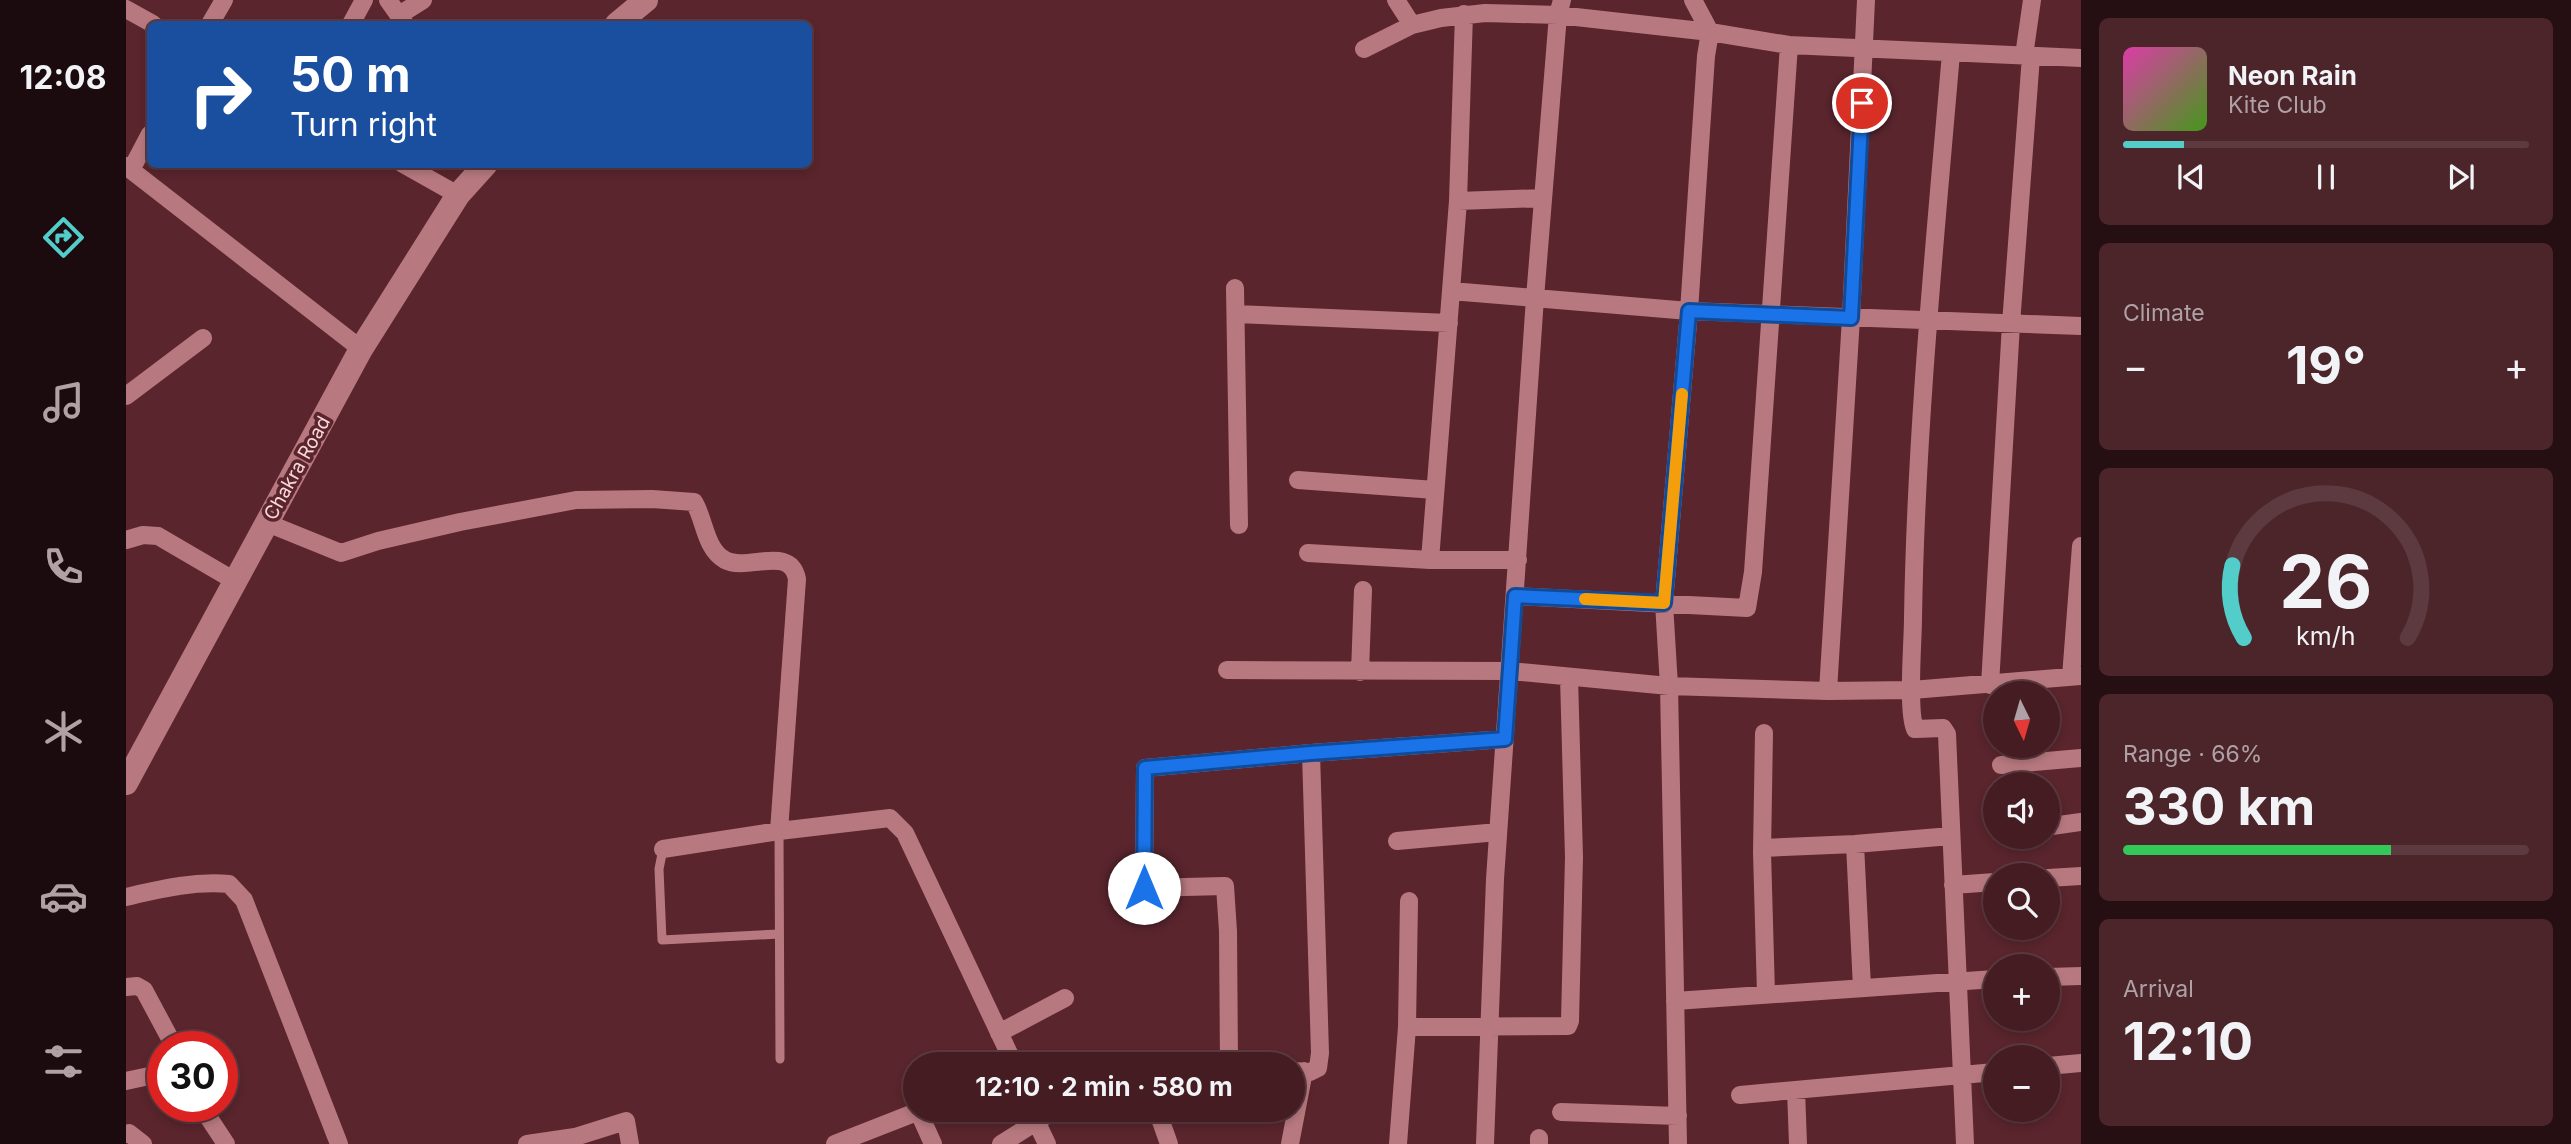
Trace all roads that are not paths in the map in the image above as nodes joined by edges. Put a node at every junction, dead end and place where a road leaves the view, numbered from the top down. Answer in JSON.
{"nodes":[{"id":1,"x":224,"y":0,"type":"edge"},
{"id":2,"x":365,"y":0,"type":"edge"},
{"id":3,"x":388,"y":0,"type":"edge"},
{"id":4,"x":423,"y":0,"type":"edge"},
{"id":5,"x":646,"y":0,"type":"edge"},
{"id":6,"x":1396,"y":0,"type":"edge"},
{"id":7,"x":1693,"y":0,"type":"edge"},
{"id":8,"x":1866,"y":0,"type":"edge"},
{"id":9,"x":2032,"y":0,"type":"edge"},
{"id":10,"x":1482,"y":6,"type":"edge"},
{"id":11,"x":1560,"y":7,"type":"edge"},
{"id":12,"x":126,"y":9,"type":"edge"},
{"id":13,"x":1464,"y":14,"type":"junction"},
{"id":14,"x":402,"y":20,"type":"edge"},
{"id":15,"x":148,"y":21,"type":"edge"},
{"id":16,"x":212,"y":21,"type":"edge"},
{"id":17,"x":353,"y":21,"type":"edge"},
{"id":18,"x":621,"y":21,"type":"edge"},
{"id":19,"x":1412,"y":25,"type":"junction"},
{"id":20,"x":1710,"y":32,"type":"junction"},
{"id":21,"x":1789,"y":45,"type":"junction"},
{"id":22,"x":1364,"y":48,"type":"dead end"},
{"id":23,"x":1865,"y":50,"type":"junction"},
{"id":24,"x":1951,"y":53,"type":"junction"},
{"id":25,"x":2028,"y":56,"type":"junction"},
{"id":26,"x":2081,"y":58,"type":"edge"},
{"id":27,"x":147,"y":139,"type":"edge"},
{"id":28,"x":129,"y":168,"type":"edge"},
{"id":29,"x":410,"y":168,"type":"edge"},
{"id":30,"x":482,"y":168,"type":"edge"},
{"id":31,"x":458,"y":195,"type":"junction"},
{"id":32,"x":1544,"y":198,"type":"junction"},
{"id":33,"x":1458,"y":201,"type":"junction"},
{"id":34,"x":1235,"y":288,"type":"dead end"},
{"id":35,"x":1451,"y":291,"type":"junction"},
{"id":36,"x":1535,"y":298,"type":"junction"},
{"id":37,"x":1689,"y":311,"type":"junction"},
{"id":38,"x":1237,"y":314,"type":"junction"},
{"id":39,"x":1772,"y":314,"type":"junction"},
{"id":40,"x":1851,"y":318,"type":"junction"},
{"id":41,"x":1928,"y":321,"type":"junction"},
{"id":42,"x":1449,"y":323,"type":"junction"},
{"id":43,"x":2011,"y":324,"type":"junction"},
{"id":44,"x":2081,"y":326,"type":"edge"},
{"id":45,"x":203,"y":338,"type":"dead end"},
{"id":46,"x":361,"y":349,"type":"junction"},
{"id":47,"x":126,"y":396,"type":"edge"},
{"id":48,"x":1298,"y":480,"type":"dead end"},
{"id":49,"x":1435,"y":490,"type":"junction"},
{"id":50,"x":267,"y":523,"type":"junction"},
{"id":51,"x":1238,"y":525,"type":"dead end"},
{"id":52,"x":126,"y":540,"type":"edge"},
{"id":53,"x":2081,"y":546,"type":"edge"},
{"id":54,"x":1308,"y":554,"type":"dead end"},
{"id":55,"x":1430,"y":560,"type":"junction"},
{"id":56,"x":1518,"y":560,"type":"junction"},
{"id":57,"x":235,"y":581,"type":"junction"},
{"id":58,"x":1363,"y":590,"type":"dead end"},
{"id":59,"x":1515,"y":596,"type":"junction"},
{"id":60,"x":1664,"y":603,"type":"junction"},
{"id":61,"x":1227,"y":670,"type":"dead end"},
{"id":62,"x":1510,"y":671,"type":"junction"},
{"id":63,"x":1360,"y":672,"type":"junction"},
{"id":64,"x":2076,"y":676,"type":"edge"},
{"id":65,"x":1569,"y":677,"type":"junction"},
{"id":66,"x":1990,"y":681,"type":"edge"},
{"id":67,"x":2028,"y":681,"type":"edge"},
{"id":68,"x":1983,"y":685,"type":"edge"},
{"id":69,"x":1670,"y":686,"type":"junction"},
{"id":70,"x":1912,"y":690,"type":"junction"},
{"id":71,"x":1828,"y":691,"type":"junction"},
{"id":72,"x":1764,"y":733,"type":"dead end"},
{"id":73,"x":1505,"y":739,"type":"junction"},
{"id":74,"x":1311,"y":753,"type":"junction"},
{"id":75,"x":2081,"y":758,"type":"edge"},
{"id":76,"x":2001,"y":765,"type":"dead end"},
{"id":77,"x":130,"y":768,"type":"edge"},
{"id":78,"x":2081,"y":822,"type":"edge"},
{"id":79,"x":2060,"y":825,"type":"edge"},
{"id":80,"x":779,"y":831,"type":"junction"},
{"id":81,"x":1498,"y":832,"type":"junction"},
{"id":82,"x":1951,"y":836,"type":"junction"},
{"id":83,"x":1397,"y":841,"type":"dead end"},
{"id":84,"x":1855,"y":844,"type":"junction"},
{"id":85,"x":1763,"y":848,"type":"junction"},
{"id":86,"x":663,"y":849,"type":"joint"},
{"id":87,"x":2081,"y":876,"type":"edge"},
{"id":88,"x":2060,"y":877,"type":"edge"},
{"id":89,"x":1983,"y":883,"type":"edge"},
{"id":90,"x":1953,"y":885,"type":"junction"},
{"id":91,"x":126,"y":897,"type":"edge"},
{"id":92,"x":1409,"y":901,"type":"dead end"},
{"id":93,"x":779,"y":934,"type":"junction"},
{"id":94,"x":2081,"y":976,"type":"edge"},
{"id":95,"x":2060,"y":977,"type":"edge"},
{"id":96,"x":1983,"y":979,"type":"edge"},
{"id":97,"x":1957,"y":980,"type":"junction"},
{"id":98,"x":126,"y":987,"type":"edge"},
{"id":99,"x":1862,"y":988,"type":"junction"},
{"id":100,"x":1766,"y":994,"type":"junction"},
{"id":101,"x":1065,"y":998,"type":"dead end"},
{"id":102,"x":1675,"y":1001,"type":"junction"},
{"id":103,"x":1407,"y":1027,"type":"junction"},
{"id":104,"x":1490,"y":1028,"type":"junction"},
{"id":105,"x":166,"y":1031,"type":"edge"},
{"id":106,"x":999,"y":1033,"type":"junction"},
{"id":107,"x":1008,"y":1052,"type":"edge"},
{"id":108,"x":1228,"y":1052,"type":"edge"},
{"id":109,"x":780,"y":1059,"type":"dead end"},
{"id":110,"x":2081,"y":1063,"type":"edge"},
{"id":111,"x":2060,"y":1065,"type":"edge"},
{"id":112,"x":1305,"y":1072,"type":"edge"},
{"id":113,"x":1983,"y":1073,"type":"edge"},
{"id":114,"x":147,"y":1076,"type":"edge"},
{"id":115,"x":1962,"y":1076,"type":"junction"},
{"id":116,"x":126,"y":1081,"type":"edge"},
{"id":117,"x":1796,"y":1090,"type":"junction"},
{"id":118,"x":1740,"y":1095,"type":"dead end"},
{"id":119,"x":1561,"y":1112,"type":"dead end"},
{"id":120,"x":1678,"y":1116,"type":"junction"},
{"id":121,"x":212,"y":1122,"type":"edge"},
{"id":122,"x":1034,"y":1122,"type":"edge"},
{"id":123,"x":1037,"y":1122,"type":"edge"},
{"id":124,"x":1161,"y":1122,"type":"edge"},
{"id":125,"x":1293,"y":1122,"type":"edge"},
{"id":126,"x":126,"y":1134,"type":"edge"},
{"id":127,"x":143,"y":1144,"type":"edge"},
{"id":128,"x":226,"y":1144,"type":"edge"},
{"id":129,"x":338,"y":1144,"type":"edge"},
{"id":130,"x":529,"y":1144,"type":"edge"},
{"id":131,"x":630,"y":1144,"type":"edge"},
{"id":132,"x":835,"y":1144,"type":"edge"},
{"id":133,"x":933,"y":1144,"type":"edge"},
{"id":134,"x":1001,"y":1144,"type":"edge"},
{"id":135,"x":1048,"y":1144,"type":"edge"},
{"id":136,"x":1169,"y":1144,"type":"edge"},
{"id":137,"x":1290,"y":1144,"type":"edge"},
{"id":138,"x":1398,"y":1144,"type":"edge"},
{"id":139,"x":1485,"y":1144,"type":"edge"},
{"id":140,"x":1678,"y":1144,"type":"edge"},
{"id":141,"x":1798,"y":1144,"type":"edge"},
{"id":142,"x":1965,"y":1144,"type":"edge"}],
"edges":[{"from":1,"to":16,"type":"street"},
{"from":2,"to":17,"type":"street"},
{"from":3,"to":14,"type":"street"},
{"from":4,"to":14,"type":"street"},
{"from":5,"to":18,"type":"main road"},
{"from":6,"to":19,"type":"street"},
{"from":7,"to":20,"type":"street"},
{"from":8,"to":23,"type":"street"},
{"from":9,"to":25,"type":"street"},
{"from":10,"to":11,"type":"street"},
{"from":10,"to":13,"type":"street"},
{"from":11,"to":20,"type":"street"},
{"from":11,"to":32,"type":"street"},
{"from":12,"to":15,"type":"street"},
{"from":13,"to":19,"type":"street"},
{"from":13,"to":33,"type":"street"},
{"from":19,"to":22,"type":"street"},
{"from":20,"to":21,"type":"street"},
{"from":20,"to":37,"type":"street"},
{"from":21,"to":23,"type":"street"},
{"from":21,"to":39,"type":"street"},
{"from":23,"to":24,"type":"street"},
{"from":23,"to":40,"type":"street"},
{"from":24,"to":25,"type":"street"},
{"from":24,"to":41,"type":"street"},
{"from":25,"to":26,"type":"street"},
{"from":25,"to":43,"type":"street"},
{"from":27,"to":28,"type":"street"},
{"from":28,"to":46,"type":"street"},
{"from":29,"to":31,"type":"street"},
{"from":30,"to":31,"type":"main road","name":"Chakra Road"},
{"from":31,"to":46,"type":"main road","name":"Chakra Road"},
{"from":32,"to":33,"type":"street"},
{"from":32,"to":36,"type":"street"},
{"from":33,"to":35,"type":"street"},
{"from":34,"to":38,"type":"street"},
{"from":35,"to":36,"type":"street"},
{"from":35,"to":42,"type":"street"},
{"from":36,"to":37,"type":"street"},
{"from":36,"to":56,"type":"street"},
{"from":37,"to":39,"type":"street"},
{"from":37,"to":60,"type":"street"},
{"from":38,"to":42,"type":"street"},
{"from":38,"to":51,"type":"street"},
{"from":39,"to":40,"type":"street"},
{"from":39,"to":60,"type":"street"},
{"from":40,"to":41,"type":"street"},
{"from":40,"to":71,"type":"street"},
{"from":41,"to":43,"type":"street"},
{"from":41,"to":70,"type":"street"},
{"from":42,"to":49,"type":"street"},
{"from":43,"to":44,"type":"street"},
{"from":43,"to":66,"type":"street"},
{"from":45,"to":47,"type":"street"},
{"from":46,"to":50,"type":"main road","name":"Chakra Road"},
{"from":48,"to":49,"type":"street"},
{"from":49,"to":55,"type":"street"},
{"from":50,"to":57,"type":"main road","name":"Chakra Road"},
{"from":50,"to":80,"type":"street"},
{"from":52,"to":57,"type":"street"},
{"from":53,"to":64,"type":"street"},
{"from":54,"to":55,"type":"street"},
{"from":55,"to":56,"type":"street"},
{"from":56,"to":59,"type":"street"},
{"from":57,"to":77,"type":"main road","name":"Chakra Road"},
{"from":58,"to":63,"type":"street"},
{"from":59,"to":60,"type":"street"},
{"from":59,"to":62,"type":"street"},
{"from":60,"to":69,"type":"street"},
{"from":61,"to":63,"type":"street"},
{"from":62,"to":63,"type":"street"},
{"from":62,"to":65,"type":"street"},
{"from":62,"to":73,"type":"street"},
{"from":64,"to":67,"type":"street"},
{"from":65,"to":69,"type":"street"},
{"from":65,"to":104,"type":"street"},
{"from":68,"to":70,"type":"street"},
{"from":69,"to":71,"type":"street"},
{"from":69,"to":102,"type":"street"},
{"from":70,"to":71,"type":"street"},
{"from":70,"to":82,"type":"street"},
{"from":72,"to":85,"type":"street"},
{"from":73,"to":74,"type":"street"},
{"from":73,"to":81,"type":"street"},
{"from":74,"to":108,"type":"street"},
{"from":74,"to":112,"type":"street"},
{"from":75,"to":76,"type":"street"},
{"from":78,"to":79,"type":"street"},
{"from":80,"to":86,"type":"street"},
{"from":80,"to":93,"type":"lane"},
{"from":80,"to":106,"type":"street"},
{"from":81,"to":83,"type":"street"},
{"from":81,"to":104,"type":"street"},
{"from":82,"to":84,"type":"street"},
{"from":82,"to":90,"type":"street"},
{"from":84,"to":85,"type":"street"},
{"from":84,"to":99,"type":"street"},
{"from":85,"to":100,"type":"street"},
{"from":86,"to":93,"type":"lane"},
{"from":87,"to":88,"type":"street"},
{"from":89,"to":90,"type":"street"},
{"from":90,"to":97,"type":"street"},
{"from":91,"to":129,"type":"street"},
{"from":92,"to":103,"type":"street"},
{"from":93,"to":109,"type":"lane"},
{"from":94,"to":95,"type":"street"},
{"from":96,"to":97,"type":"street"},
{"from":97,"to":99,"type":"street"},
{"from":97,"to":115,"type":"street"},
{"from":98,"to":105,"type":"street"},
{"from":99,"to":100,"type":"street"},
{"from":100,"to":102,"type":"street"},
{"from":101,"to":106,"type":"street"},
{"from":102,"to":120,"type":"street"},
{"from":103,"to":104,"type":"street"},
{"from":103,"to":138,"type":"street"},
{"from":104,"to":139,"type":"street"},
{"from":106,"to":107,"type":"street"},
{"from":110,"to":111,"type":"street"},
{"from":113,"to":115,"type":"street"},
{"from":114,"to":116,"type":"street"},
{"from":115,"to":117,"type":"street"},
{"from":115,"to":142,"type":"street"},
{"from":117,"to":118,"type":"street"},
{"from":117,"to":141,"type":"street"},
{"from":119,"to":120,"type":"street"},
{"from":120,"to":140,"type":"street"},
{"from":121,"to":128,"type":"street"},
{"from":122,"to":134,"type":"street"},
{"from":123,"to":135,"type":"street"},
{"from":124,"to":136,"type":"street"},
{"from":125,"to":137,"type":"street"},
{"from":126,"to":127,"type":"street"},
{"from":130,"to":131,"type":"street"},
{"from":132,"to":133,"type":"street"}]}
